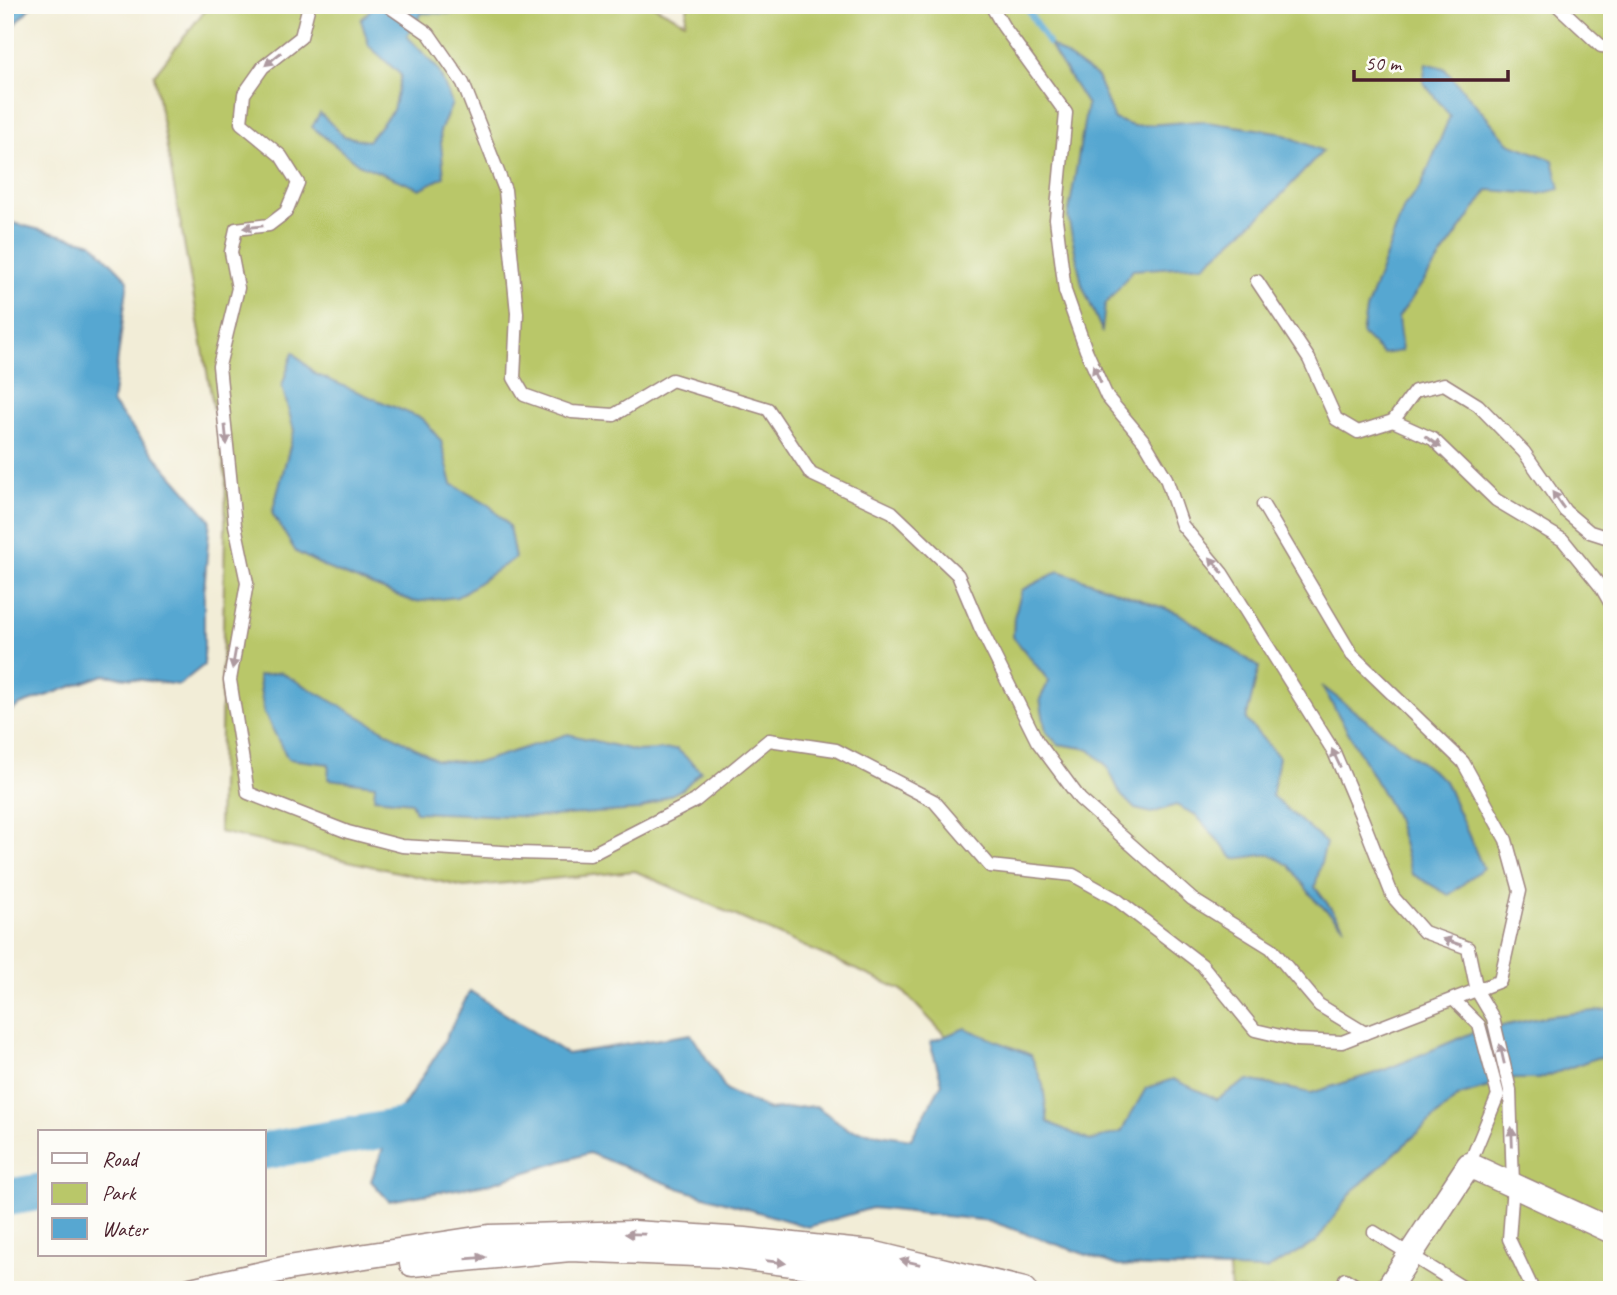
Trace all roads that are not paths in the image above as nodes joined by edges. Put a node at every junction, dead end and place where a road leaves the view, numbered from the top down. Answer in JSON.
{"nodes":[{"id":1,"x":309,"y":5,"type":"edge"},
{"id":2,"x":387,"y":5,"type":"edge"},
{"id":3,"x":991,"y":5,"type":"edge"},
{"id":4,"x":1557,"y":5,"type":"edge"},
{"id":5,"x":1612,"y":47,"type":"edge"},
{"id":6,"x":1257,"y":281,"type":"dead end"},
{"id":7,"x":1393,"y":421,"type":"junction"},
{"id":8,"x":1263,"y":505,"type":"dead end"},
{"id":9,"x":1612,"y":539,"type":"edge"},
{"id":10,"x":1612,"y":606,"type":"edge"},
{"id":11,"x":1477,"y":991,"type":"junction"},
{"id":12,"x":1454,"y":1000,"type":"junction"},
{"id":13,"x":1365,"y":1033,"type":"junction"},
{"id":14,"x":1469,"y":1165,"type":"junction"},
{"id":15,"x":1513,"y":1185,"type":"junction"},
{"id":16,"x":1612,"y":1231,"type":"edge"},
{"id":17,"x":1374,"y":1232,"type":"dead end"},
{"id":18,"x":1410,"y":1254,"type":"junction"},
{"id":19,"x":1345,"y":1279,"type":"dead end"},
{"id":20,"x":988,"y":1285,"type":"edge"},
{"id":21,"x":191,"y":1290,"type":"edge"},
{"id":22,"x":263,"y":1290,"type":"edge"},
{"id":23,"x":937,"y":1290,"type":"edge"},
{"id":24,"x":1024,"y":1290,"type":"edge"},
{"id":25,"x":1363,"y":1290,"type":"edge"},
{"id":26,"x":1387,"y":1290,"type":"edge"},
{"id":27,"x":1466,"y":1290,"type":"edge"},
{"id":28,"x":1533,"y":1290,"type":"edge"}],
"edges":[{"from":1,"to":13,"type":"lane","one_way":true},
{"from":2,"to":13,"type":"lane"},
{"from":11,"to":3,"type":"lane","one_way":true},
{"from":4,"to":5,"type":"lane"},
{"from":6,"to":7,"type":"lane"},
{"from":9,"to":7,"type":"lane","one_way":true},
{"from":7,"to":10,"type":"lane","one_way":true},
{"from":8,"to":11,"type":"lane"},
{"from":11,"to":12,"type":"lane"},
{"from":15,"to":11,"type":"lane","one_way":true},
{"from":12,"to":13,"type":"lane"},
{"from":12,"to":14,"type":"lane"},
{"from":14,"to":15,"type":"street"},
{"from":14,"to":18,"type":"street"},
{"from":15,"to":16,"type":"street"},
{"from":15,"to":28,"type":"lane"},
{"from":17,"to":18,"type":"lane"},
{"from":18,"to":26,"type":"street"},
{"from":18,"to":27,"type":"lane"},
{"from":19,"to":25,"type":"lane"},
{"from":20,"to":21,"type":"street","one_way":true},
{"from":20,"to":24,"type":"street"},
{"from":22,"to":23,"type":"street","one_way":true}]}
